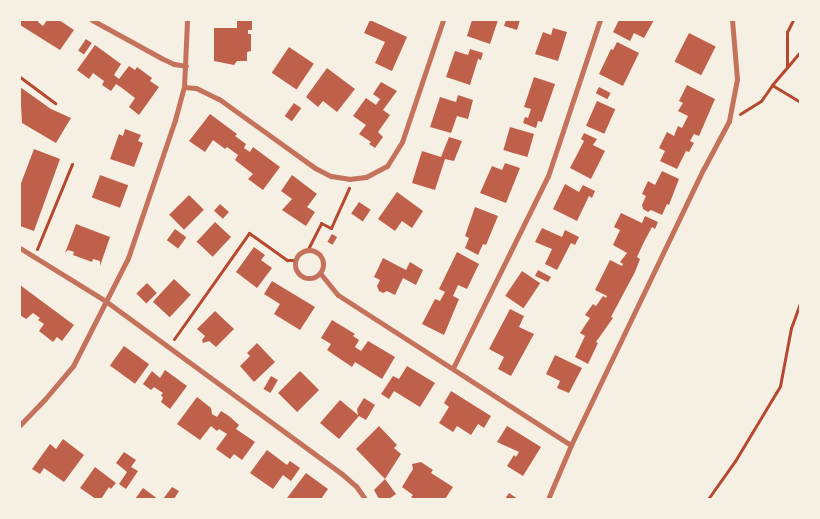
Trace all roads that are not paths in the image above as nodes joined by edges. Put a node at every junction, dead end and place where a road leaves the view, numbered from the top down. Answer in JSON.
{"nodes":[{"id":1,"x":92,"y":20,"type":"edge"},
{"id":2,"x":187,"y":20,"type":"edge"},
{"id":3,"x":443,"y":20,"type":"edge"},
{"id":4,"x":600,"y":20,"type":"edge"},
{"id":5,"x":732,"y":20,"type":"edge"},
{"id":6,"x":186,"y":66,"type":"junction"},
{"id":7,"x":184,"y":87,"type":"junction"},
{"id":8,"x":20,"y":248,"type":"edge"},
{"id":9,"x":320,"y":273,"type":"junction"},
{"id":10,"x":107,"y":302,"type":"junction"},
{"id":11,"x":453,"y":368,"type":"junction"},
{"id":12,"x":20,"y":425,"type":"edge"},
{"id":13,"x":571,"y":445,"type":"junction"},
{"id":14,"x":365,"y":499,"type":"edge"},
{"id":15,"x":548,"y":499,"type":"edge"}],
"edges":[{"from":1,"to":6,"type":"street"},
{"from":2,"to":6,"type":"street"},
{"from":3,"to":7,"type":"street"},
{"from":4,"to":11,"type":"street"},
{"from":5,"to":13,"type":"street"},
{"from":6,"to":7,"type":"street"},
{"from":7,"to":10,"type":"street"},
{"from":8,"to":10,"type":"street"},
{"from":9,"to":9,"type":"street"},
{"from":9,"to":11,"type":"street"},
{"from":10,"to":12,"type":"street"},
{"from":10,"to":14,"type":"street"},
{"from":11,"to":13,"type":"street"},
{"from":13,"to":15,"type":"street"}]}
